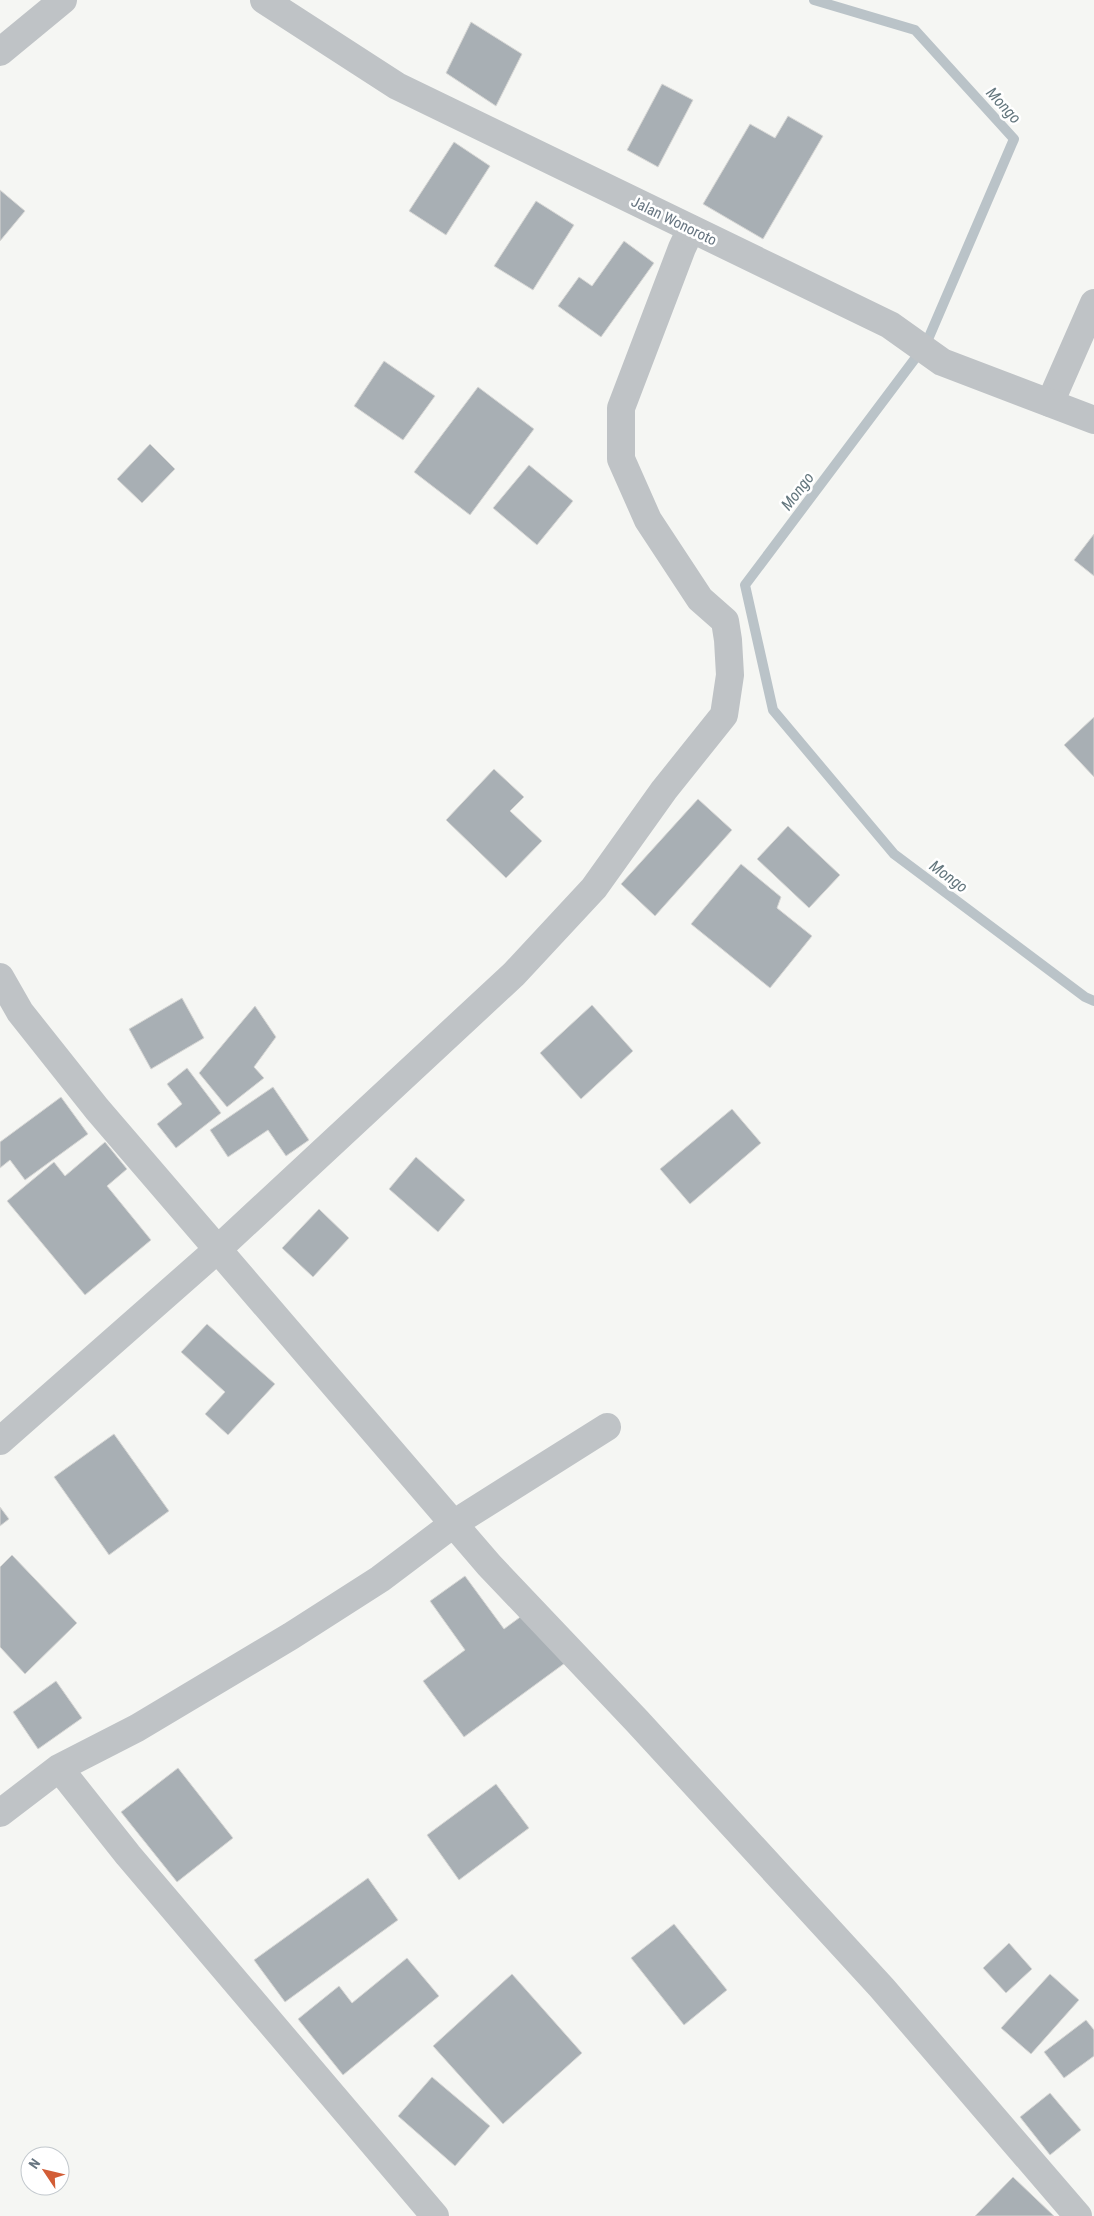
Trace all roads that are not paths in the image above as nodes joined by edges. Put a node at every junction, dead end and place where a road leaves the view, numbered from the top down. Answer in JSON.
{"nodes":[{"id":1,"x":63,"y":0,"type":"edge"},
{"id":2,"x":264,"y":0,"type":"edge"},
{"id":3,"x":0,"y":52,"type":"edge"},
{"id":4,"x":692,"y":229,"type":"junction"},
{"id":5,"x":1094,"y":302,"type":"edge"},
{"id":6,"x":1050,"y":403,"type":"junction"},
{"id":7,"x":1094,"y":420,"type":"edge"},
{"id":8,"x":0,"y":977,"type":"edge"},
{"id":9,"x":218,"y":1249,"type":"junction"},
{"id":10,"x":607,"y":1427,"type":"dead end"},
{"id":11,"x":0,"y":1441,"type":"edge"},
{"id":12,"x":454,"y":1524,"type":"junction"},
{"id":13,"x":60,"y":1768,"type":"junction"},
{"id":14,"x":0,"y":1813,"type":"edge"},
{"id":15,"x":434,"y":2216,"type":"edge"},
{"id":16,"x":1078,"y":2216,"type":"edge"}],
"edges":[{"from":1,"to":3,"type":"street"},
{"from":2,"to":4,"type":"street","name":"Jalan Wonoroto"},
{"from":4,"to":6,"type":"street","name":"Jalan Wonoroto"},
{"from":4,"to":9,"type":"street"},
{"from":5,"to":6,"type":"street"},
{"from":6,"to":7,"type":"street","name":"Jalan Wonoroto"},
{"from":8,"to":9,"type":"street"},
{"from":9,"to":11,"type":"street"},
{"from":9,"to":12,"type":"street"},
{"from":10,"to":12,"type":"street"},
{"from":12,"to":13,"type":"street"},
{"from":12,"to":16,"type":"street"},
{"from":13,"to":14,"type":"street"},
{"from":13,"to":15,"type":"street"}]}
